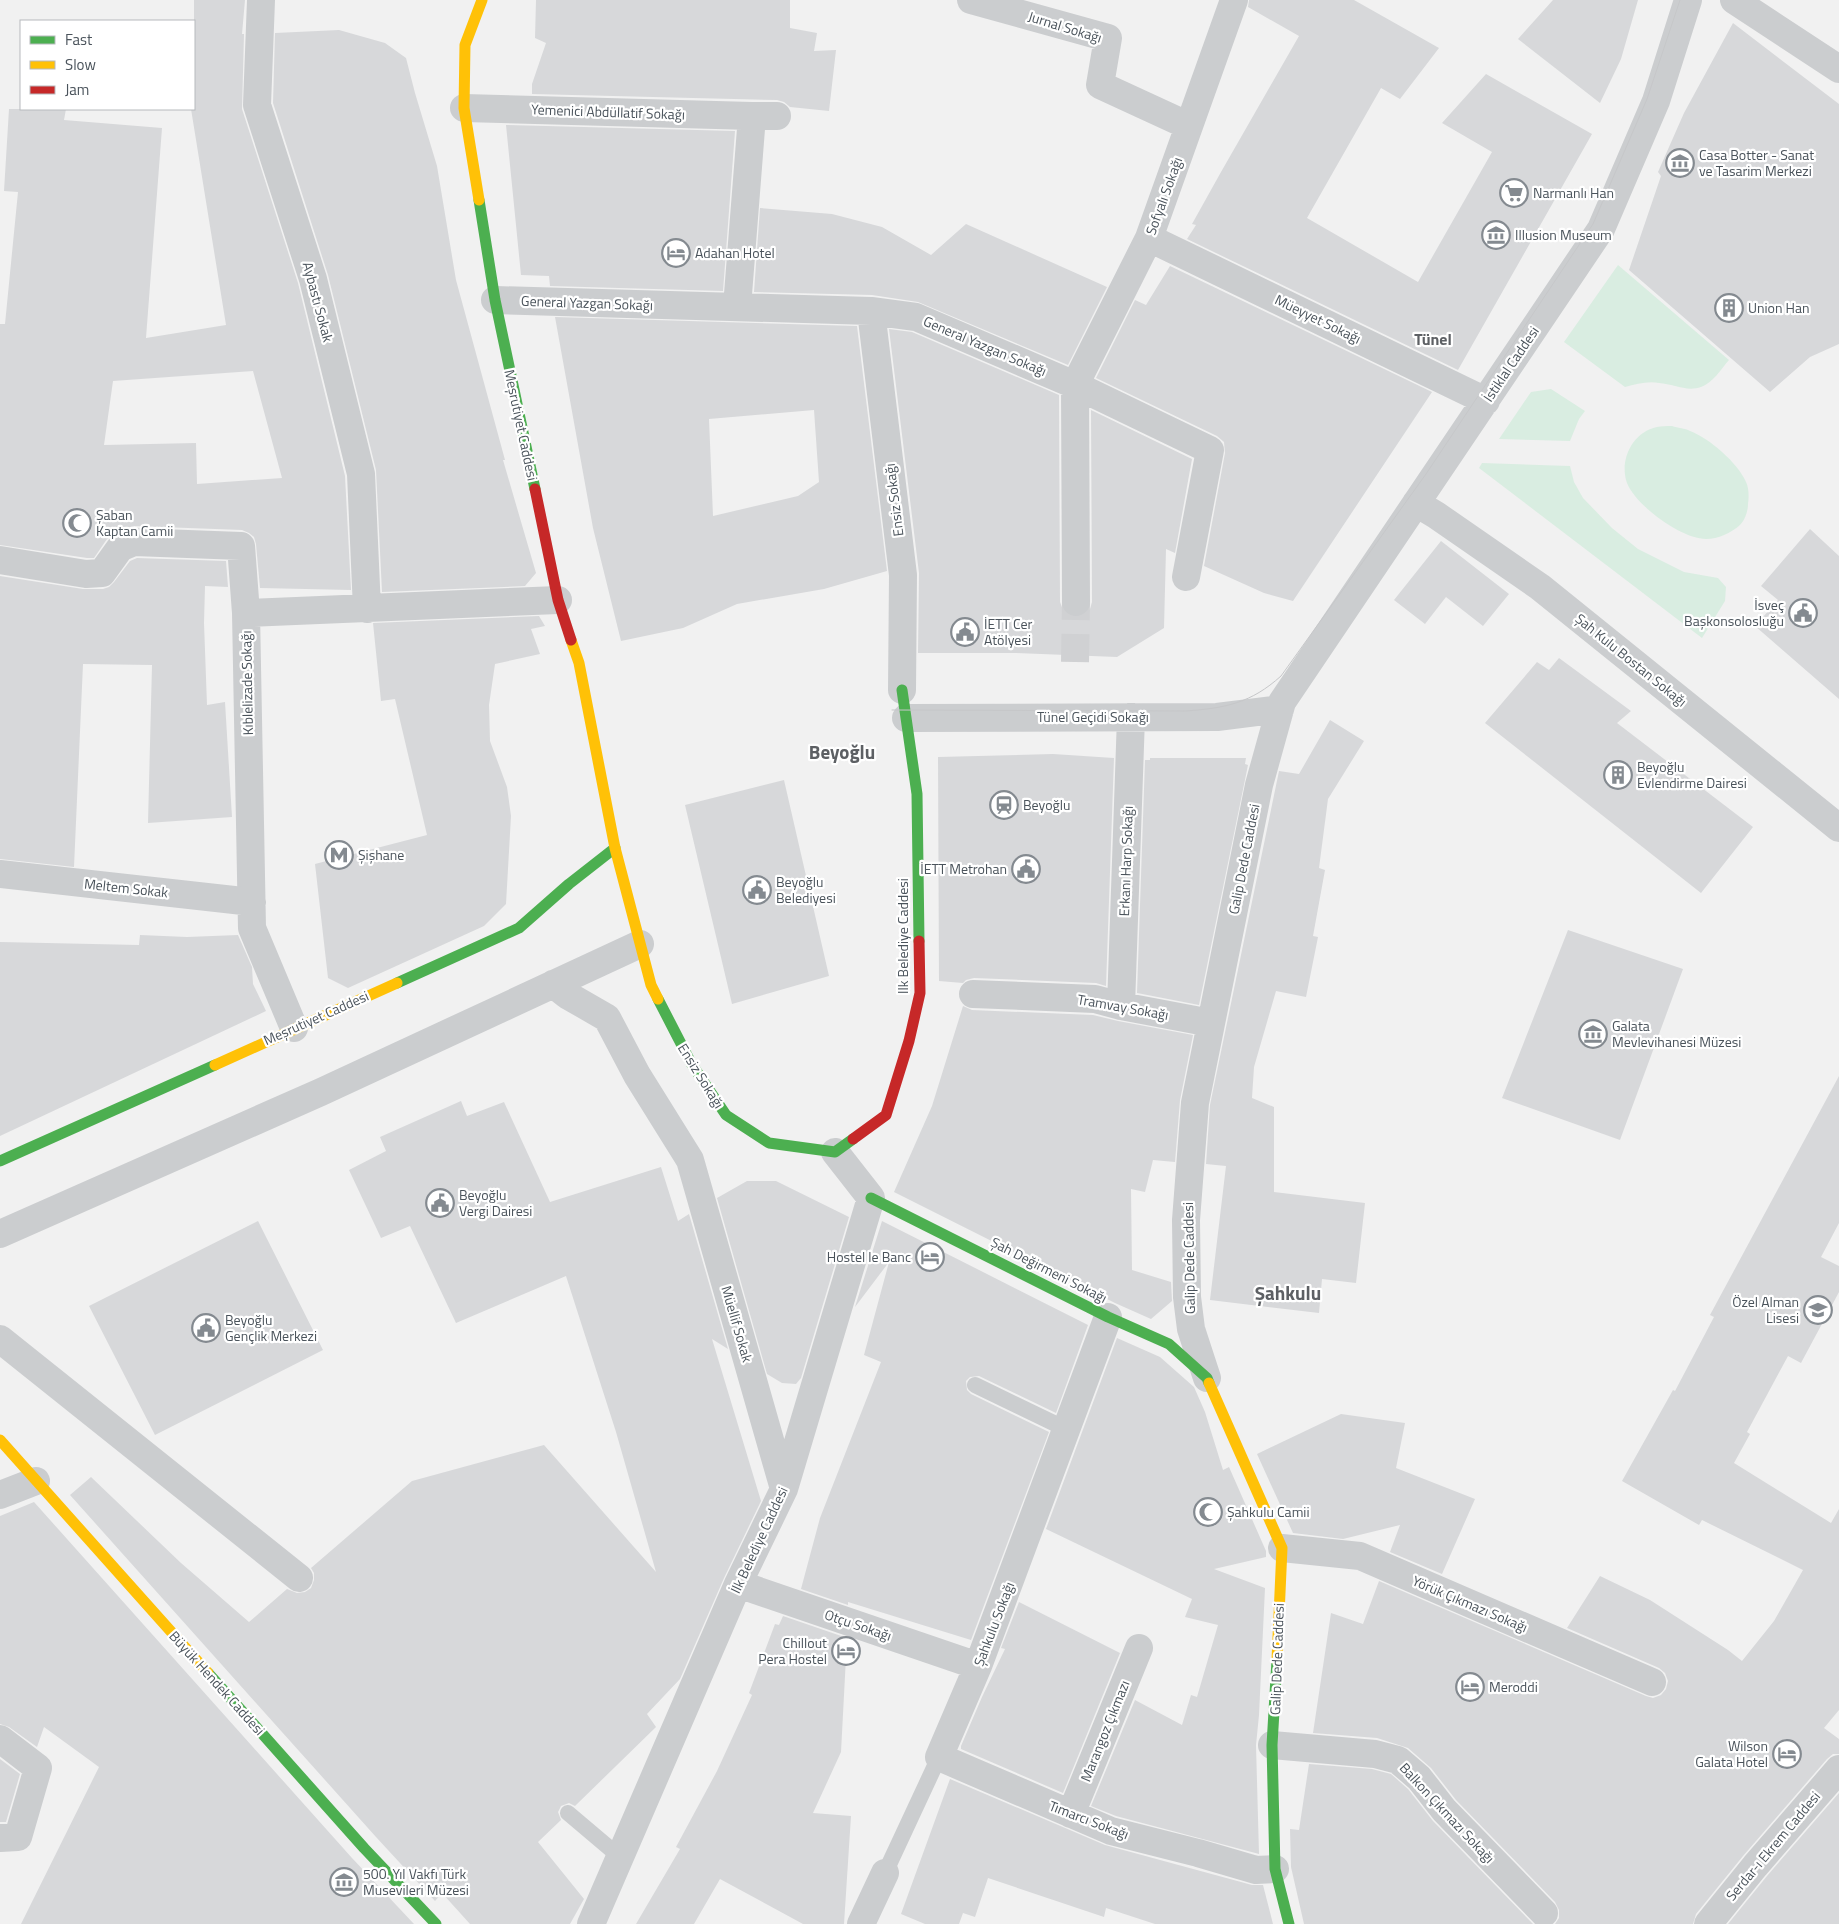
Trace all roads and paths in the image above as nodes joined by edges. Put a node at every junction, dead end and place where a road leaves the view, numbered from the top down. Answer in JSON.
{"nodes":[{"id":1,"x":261,"y":0,"type":"edge"},
{"id":2,"x":482,"y":0,"type":"edge"},
{"id":3,"x":971,"y":0,"type":"edge"},
{"id":4,"x":1234,"y":0,"type":"edge"},
{"id":5,"x":1688,"y":0,"type":"edge"},
{"id":6,"x":1734,"y":0,"type":"edge"},
{"id":7,"x":1839,"y":70,"type":"edge"},
{"id":8,"x":464,"y":108,"type":"junction"},
{"id":9,"x":1189,"y":126,"type":"junction"},
{"id":10,"x":1149,"y":238,"type":"junction"},
{"id":11,"x":495,"y":300,"type":"junction"},
{"id":12,"x":737,"y":307,"type":"junction"},
{"id":13,"x":871,"y":311,"type":"junction"},
{"id":14,"x":1075,"y":385,"type":"junction"},
{"id":15,"x":1486,"y":400,"type":"junction"},
{"id":16,"x":1416,"y":504,"type":"junction"},
{"id":17,"x":0,"y":560,"type":"edge"},
{"id":18,"x":1186,"y":577,"type":"dead end"},
{"id":19,"x":558,"y":600,"type":"junction"},
{"id":20,"x":1076,"y":602,"type":"tunnel mouth"},
{"id":21,"x":367,"y":608,"type":"junction"},
{"id":22,"x":246,"y":613,"type":"junction"},
{"id":23,"x":902,"y":690,"type":"joint"},
{"id":24,"x":1281,"y":705,"type":"junction"},
{"id":25,"x":1131,"y":717,"type":"junction"},
{"id":26,"x":906,"y":718,"type":"junction"},
{"id":27,"x":1839,"y":828,"type":"edge"},
{"id":28,"x":615,"y":848,"type":"junction"},
{"id":29,"x":0,"y":874,"type":"edge"},
{"id":30,"x":252,"y":902,"type":"junction"},
{"id":31,"x":640,"y":944,"type":"junction"},
{"id":32,"x":553,"y":984,"type":"junction"},
{"id":33,"x":651,"y":985,"type":"joint"},
{"id":34,"x":973,"y":994,"type":"dead end"},
{"id":35,"x":1121,"y":1006,"type":"junction"},
{"id":36,"x":1211,"y":1023,"type":"junction"},
{"id":37,"x":294,"y":1028,"type":"junction"},
{"id":38,"x":834,"y":1152,"type":"junction"},
{"id":39,"x":0,"y":1161,"type":"edge"},
{"id":40,"x":871,"y":1198,"type":"junction"},
{"id":41,"x":0,"y":1234,"type":"edge"},
{"id":42,"x":1108,"y":1317,"type":"junction"},
{"id":43,"x":0,"y":1339,"type":"edge"},
{"id":44,"x":1207,"y":1378,"type":"junction"},
{"id":45,"x":975,"y":1385,"type":"dead end"},
{"id":46,"x":1066,"y":1430,"type":"junction"},
{"id":47,"x":0,"y":1440,"type":"edge"},
{"id":48,"x":36,"y":1481,"type":"junction"},
{"id":49,"x":784,"y":1489,"type":"junction"},
{"id":50,"x":0,"y":1495,"type":"edge"},
{"id":51,"x":1282,"y":1548,"type":"junction"},
{"id":52,"x":299,"y":1578,"type":"dead end"},
{"id":53,"x":738,"y":1584,"type":"junction"},
{"id":54,"x":1139,"y":1648,"type":"dead end"},
{"id":55,"x":978,"y":1666,"type":"junction"},
{"id":56,"x":1652,"y":1682,"type":"dead end"},
{"id":57,"x":0,"y":1739,"type":"edge"},
{"id":58,"x":1272,"y":1745,"type":"junction"},
{"id":59,"x":939,"y":1757,"type":"junction"},
{"id":60,"x":1839,"y":1769,"type":"edge"},
{"id":61,"x":568,"y":1813,"type":"dead end"},
{"id":62,"x":1071,"y":1814,"type":"junction"},
{"id":63,"x":0,"y":1838,"type":"edge"},
{"id":64,"x":620,"y":1856,"type":"junction"},
{"id":65,"x":1275,"y":1869,"type":"junction"},
{"id":66,"x":885,"y":1873,"type":"joint"},
{"id":67,"x":1544,"y":1913,"type":"dead end"},
{"id":68,"x":436,"y":1924,"type":"edge"},
{"id":69,"x":591,"y":1924,"type":"edge"},
{"id":70,"x":861,"y":1924,"type":"edge"},
{"id":71,"x":1289,"y":1924,"type":"edge"},
{"id":72,"x":1708,"y":1924,"type":"edge"}],
"edges":[{"from":1,"to":21,"type":"street","name":"Aybastı Sokak"},
{"from":2,"to":8,"type":"street","name":"Meşrutiyet Caddesi"},
{"from":3,"to":9,"type":"street","name":"Jurnal Sokağı"},
{"from":4,"to":9,"type":"street","name":"Sofyalı Sokağı"},
{"from":5,"to":15,"type":"street","name":"İstiklal Caddesi"},
{"from":6,"to":7,"type":"street"},
{"from":8,"to":11,"type":"street","name":"Meşrutiyet Caddesi"},
{"from":8,"to":12,"type":"street","name":"Yemenici Abdüllatif Sokağı"},
{"from":9,"to":10,"type":"street","name":"Sofyalı Sokağı"},
{"from":10,"to":14,"type":"street","name":"Sofyalı Sokağı"},
{"from":10,"to":15,"type":"street","name":"Müeyyet Sokağı"},
{"from":11,"to":12,"type":"street","name":"General Yazgan Sokağı"},
{"from":11,"to":19,"type":"street","name":"Meşrutiyet Caddesi"},
{"from":12,"to":13,"type":"street","name":"General Yazgan Sokağı"},
{"from":13,"to":14,"type":"street","name":"General Yazgan Sokağı"},
{"from":13,"to":23,"type":"street","name":"Ensiz Sokağı"},
{"from":14,"to":18,"type":"street","name":"General Yazgan Sokağı"},
{"from":14,"to":20,"type":"street"},
{"from":15,"to":16,"type":"street","name":"İstiklal Caddesi"},
{"from":16,"to":24,"type":"street","name":"İstiklal Caddesi"},
{"from":16,"to":27,"type":"street","name":"Şah Kulu Bostan Sokağı"},
{"from":17,"to":22,"type":"street"},
{"from":19,"to":21,"type":"street","name":"Kıblelizade Sokağı"},
{"from":19,"to":28,"type":"street","name":"Meşrutiyet Caddesi"},
{"from":21,"to":22,"type":"street","name":"Kıblelizade Sokağı"},
{"from":22,"to":30,"type":"street","name":"Kıblelizade Sokağı"},
{"from":23,"to":26,"type":"street","name":"Ilk Belediye Caddesi"},
{"from":24,"to":25,"type":"street","name":"Tünel Geçidi Sokağı"},
{"from":24,"to":36,"type":"street","name":"Galip Dede Caddesi"},
{"from":25,"to":26,"type":"street","name":"Tünel Geçidi Sokağı"},
{"from":25,"to":35,"type":"street","name":"Erkanı Harp Sokağı"},
{"from":26,"to":38,"type":"street","name":"Ilk Belediye Caddesi"},
{"from":28,"to":31,"type":"street","name":"Meşrutiyet Caddesi"},
{"from":28,"to":37,"type":"street","name":"Meşrutiyet Caddesi"},
{"from":29,"to":30,"type":"street","name":"Meltem Sokak"},
{"from":30,"to":37,"type":"street","name":"Kıblelizade Sokağı"},
{"from":31,"to":32,"type":"street"},
{"from":31,"to":33,"type":"street","name":"Meşrutiyet Caddesi"},
{"from":32,"to":41,"type":"street"},
{"from":32,"to":49,"type":"street","name":"Müellif Sokak"},
{"from":33,"to":38,"type":"street","name":"Ensiz Sokağı"},
{"from":34,"to":35,"type":"street","name":"Tramvay Sokağı"},
{"from":35,"to":36,"type":"street","name":"Tramvay Sokağı"},
{"from":36,"to":44,"type":"street","name":"Galip Dede Caddesi"},
{"from":37,"to":39,"type":"street","name":"Meşrutiyet Caddesi"},
{"from":38,"to":40,"type":"street"},
{"from":40,"to":42,"type":"street","name":"Şah Değirmeni Sokağı"},
{"from":40,"to":49,"type":"street","name":"İlk Belediye Caddesi"},
{"from":42,"to":44,"type":"street","name":"Şah Değirmeni Sokağı"},
{"from":42,"to":46,"type":"street","name":"Şahkulu Sokağı"},
{"from":43,"to":52,"type":"street"},
{"from":44,"to":51,"type":"street","name":"Galip Dede Caddesi"},
{"from":45,"to":46,"type":"lane"},
{"from":46,"to":55,"type":"street","name":"Şahkulu Sokağı"},
{"from":47,"to":48,"type":"street","name":"Büyük Hendek Caddesi"},
{"from":48,"to":50,"type":"street"},
{"from":48,"to":68,"type":"street","name":"Büyük Hendek Caddesi"},
{"from":49,"to":53,"type":"street","name":"İlk Belediye Caddesi"},
{"from":51,"to":56,"type":"street","name":"Yörük Çıkmazı Sokağı"},
{"from":51,"to":58,"type":"street","name":"Galip Dede Caddesi"},
{"from":53,"to":55,"type":"street","name":"Otçu Sokağı"},
{"from":53,"to":64,"type":"street","name":"İlk Belediye Caddesi"},
{"from":54,"to":62,"type":"street","name":"Marangoz Çıkmazı"},
{"from":55,"to":59,"type":"street","name":"Şahkulu Sokağı"},
{"from":57,"to":63,"type":"street"},
{"from":58,"to":65,"type":"street","name":"Galip Dede Caddesi"},
{"from":58,"to":67,"type":"street","name":"Balkon Çıkmazı Sokağı"},
{"from":59,"to":62,"type":"street","name":"Tımarcı Sokağı"},
{"from":59,"to":66,"type":"lane","name":"Şahkulu Sokağı"},
{"from":60,"to":72,"type":"street","name":"Serdar-ı Ekrem Caddesi"},
{"from":61,"to":64,"type":"lane"},
{"from":62,"to":65,"type":"street","name":"Tımarcı Sokağı"},
{"from":64,"to":69,"type":"street","name":"İlk Belediye Caddesi"},
{"from":65,"to":71,"type":"street","name":"Galip Dede Caddesi"},
{"from":66,"to":70,"type":"street","name":"Şahkulu Sokağı"}]}
